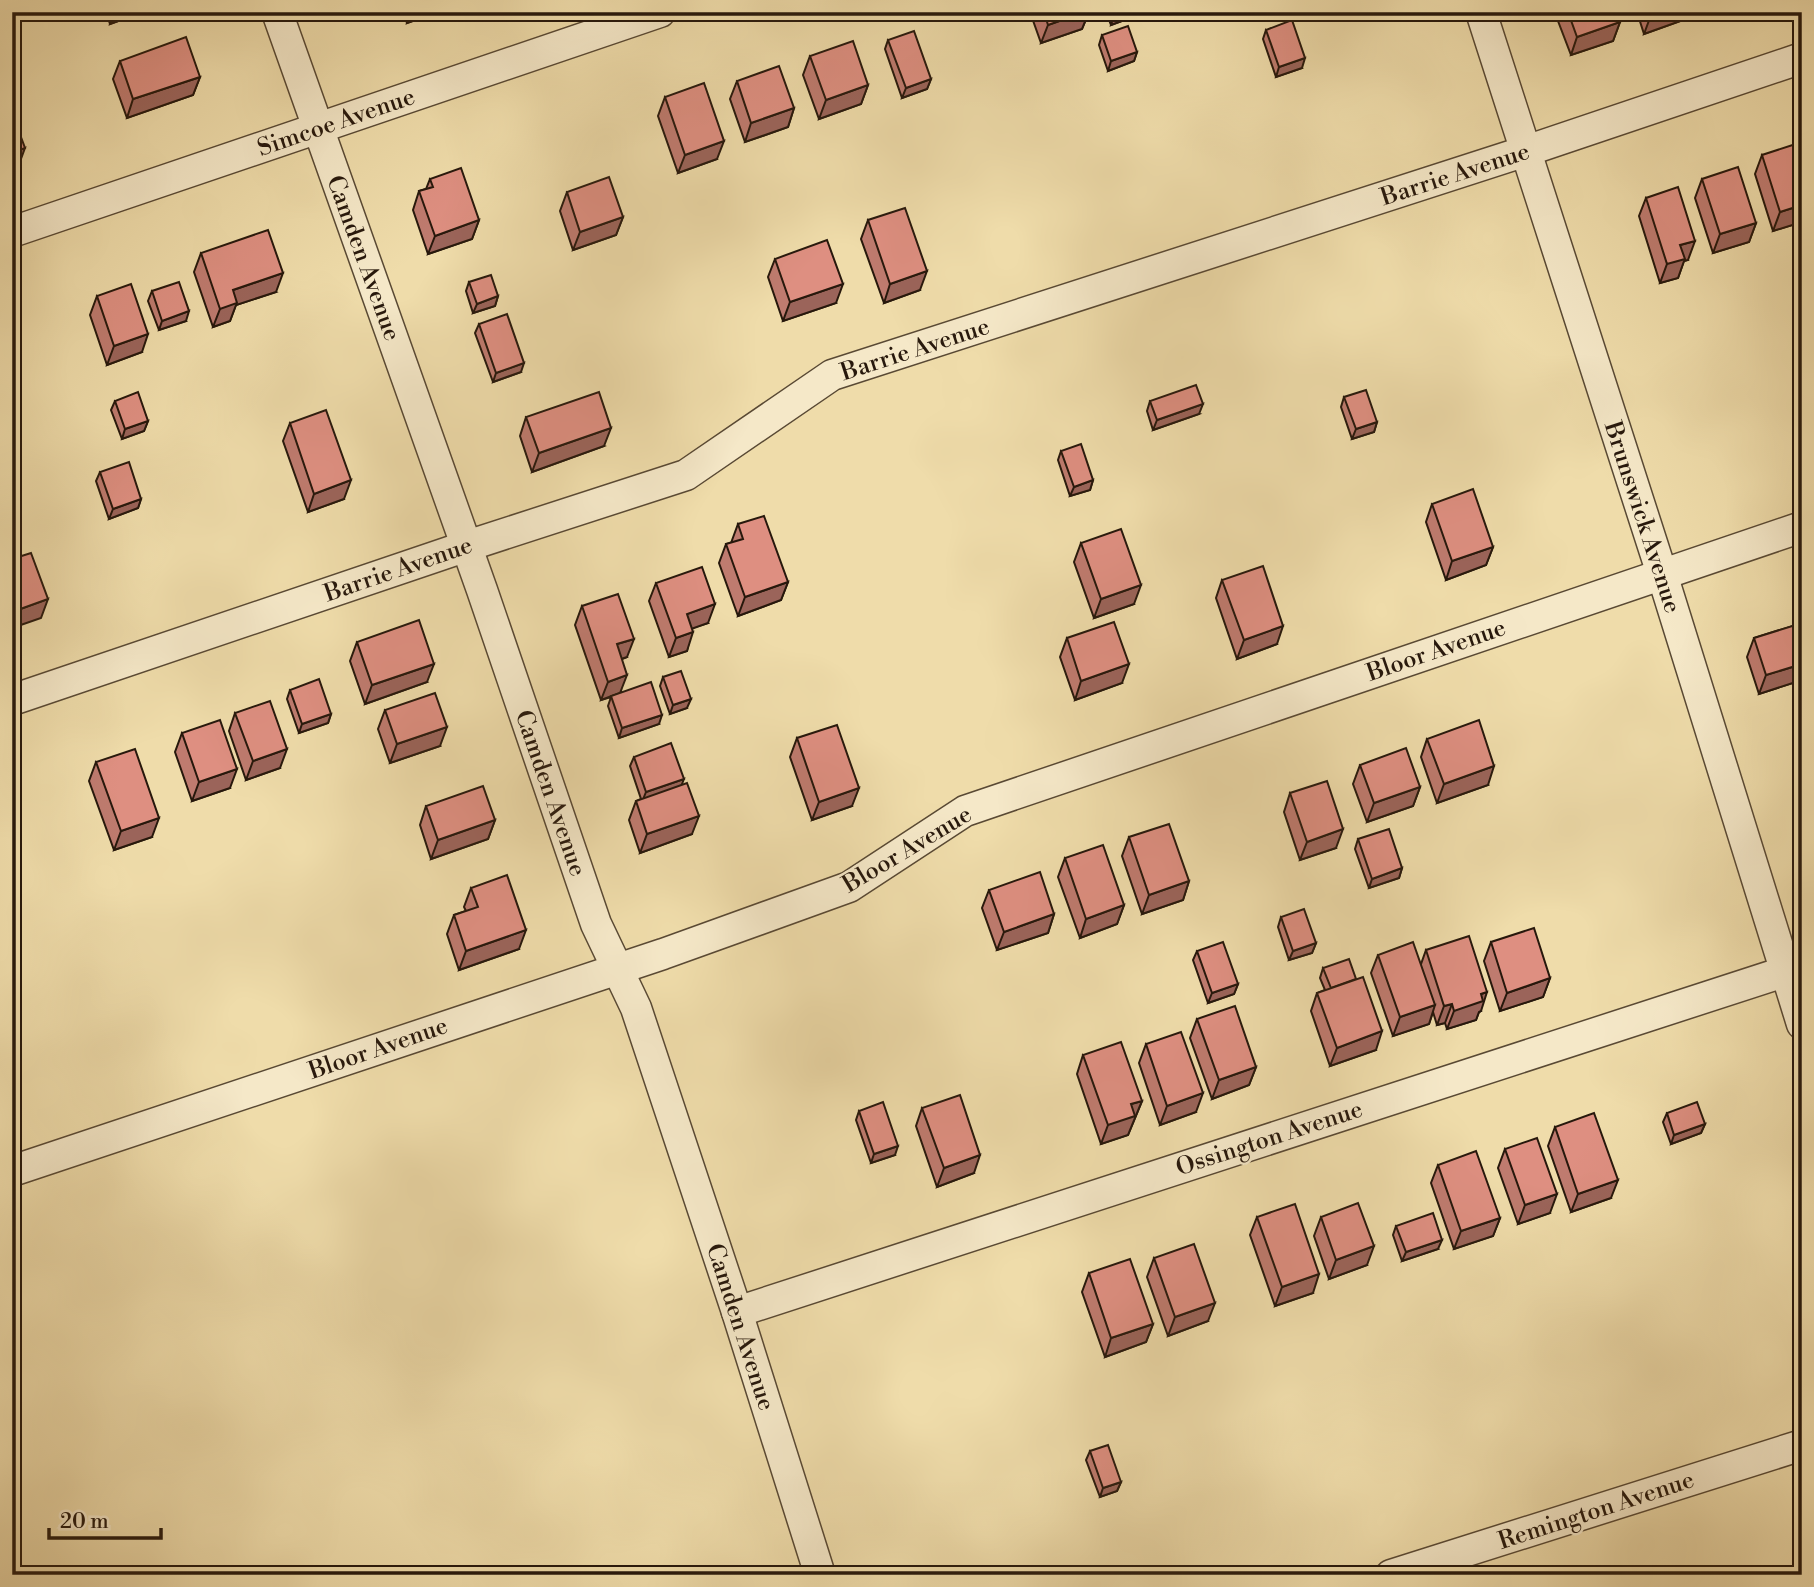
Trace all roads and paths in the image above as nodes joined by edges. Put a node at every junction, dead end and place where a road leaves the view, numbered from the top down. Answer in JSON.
{"nodes":[{"id":1,"x":277,"y":12,"type":"edge"},
{"id":2,"x":660,"y":12,"type":"edge"},
{"id":3,"x":1481,"y":12,"type":"edge"},
{"id":4,"x":1802,"y":58,"type":"edge"},
{"id":5,"x":318,"y":129,"type":"junction"},
{"id":6,"x":1526,"y":151,"type":"junction"},
{"id":7,"x":12,"y":232,"type":"edge"},
{"id":8,"x":1802,"y":527,"type":"edge"},
{"id":9,"x":467,"y":546,"type":"junction"},
{"id":10,"x":1662,"y":574,"type":"junction"},
{"id":11,"x":12,"y":700,"type":"edge"},
{"id":12,"x":618,"y":968,"type":"junction"},
{"id":13,"x":1793,"y":968,"type":"edge"},
{"id":14,"x":1802,"y":1024,"type":"edge"},
{"id":15,"x":12,"y":1171,"type":"edge"},
{"id":16,"x":737,"y":1312,"type":"junction"},
{"id":17,"x":1802,"y":1445,"type":"edge"},
{"id":18,"x":820,"y":1575,"type":"edge"},
{"id":19,"x":1391,"y":1575,"type":"edge"}],
"edges":[{"from":1,"to":5,"type":"street","name":"Camden Avenue"},
{"from":2,"to":5,"type":"street","name":"Simcoe Avenue"},
{"from":3,"to":6,"type":"street","name":"Brunswick Avenue"},
{"from":4,"to":6,"type":"street","name":"Barrie Avenue"},
{"from":5,"to":7,"type":"street","name":"Simcoe Avenue"},
{"from":5,"to":9,"type":"street","name":"Camden Avenue"},
{"from":6,"to":9,"type":"street","name":"Barrie Avenue"},
{"from":6,"to":10,"type":"street","name":"Brunswick Avenue"},
{"from":8,"to":10,"type":"street","name":"Bloor Avenue"},
{"from":9,"to":11,"type":"street","name":"Barrie Avenue"},
{"from":9,"to":12,"type":"street","name":"Camden Avenue"},
{"from":10,"to":12,"type":"street","name":"Bloor Avenue"},
{"from":10,"to":13,"type":"street","name":"Brunswick Avenue"},
{"from":12,"to":15,"type":"street","name":"Bloor Avenue"},
{"from":12,"to":16,"type":"street","name":"Camden Avenue"},
{"from":13,"to":14,"type":"street","name":"Brunswick Avenue"},
{"from":13,"to":16,"type":"street","name":"Ossington Avenue"},
{"from":16,"to":18,"type":"street","name":"Camden Avenue"},
{"from":17,"to":19,"type":"street","name":"Remington Avenue"}]}
